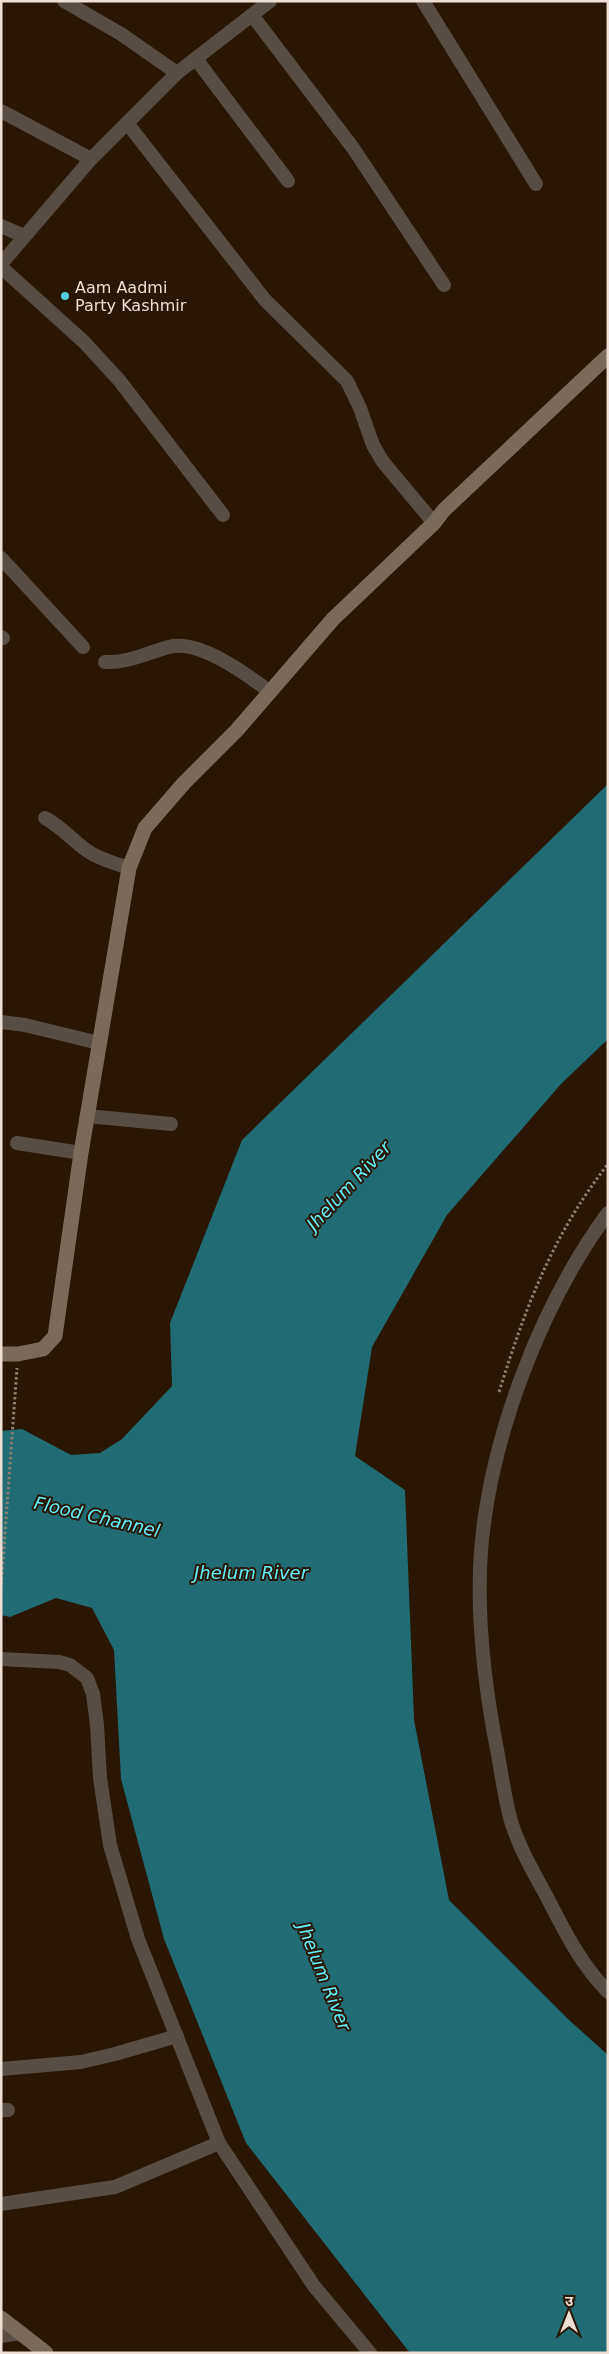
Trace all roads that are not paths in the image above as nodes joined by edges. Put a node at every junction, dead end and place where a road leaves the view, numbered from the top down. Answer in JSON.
{"nodes":[{"id":1,"x":64,"y":1,"type":"edge"},
{"id":2,"x":270,"y":1,"type":"edge"},
{"id":3,"x":423,"y":1,"type":"edge"},
{"id":4,"x":252,"y":15,"type":"junction"},
{"id":5,"x":196,"y":59,"type":"junction"},
{"id":6,"x":177,"y":74,"type":"junction"},
{"id":7,"x":1,"y":111,"type":"edge"},
{"id":8,"x":127,"y":123,"type":"junction"},
{"id":9,"x":91,"y":159,"type":"junction"},
{"id":10,"x":288,"y":181,"type":"dead end"},
{"id":11,"x":536,"y":184,"type":"dead end"},
{"id":12,"x":1,"y":226,"type":"edge"},
{"id":13,"x":24,"y":236,"type":"junction"},
{"id":14,"x":1,"y":266,"type":"edge"},
{"id":15,"x":444,"y":285,"type":"dead end"},
{"id":16,"x":608,"y":356,"type":"edge"},
{"id":17,"x":223,"y":516,"type":"dead end"},
{"id":18,"x":434,"y":523,"type":"junction"},
{"id":19,"x":1,"y":558,"type":"edge"},
{"id":20,"x":83,"y":647,"type":"dead end"},
{"id":21,"x":105,"y":662,"type":"dead end"},
{"id":22,"x":269,"y":691,"type":"junction"},
{"id":23,"x":45,"y":818,"type":"dead end"},
{"id":24,"x":128,"y":868,"type":"junction"},
{"id":25,"x":1,"y":1022,"type":"edge"},
{"id":26,"x":99,"y":1043,"type":"junction"},
{"id":27,"x":87,"y":1116,"type":"junction"},
{"id":28,"x":171,"y":1124,"type":"dead end"},
{"id":29,"x":17,"y":1143,"type":"dead end"},
{"id":30,"x":81,"y":1153,"type":"junction"},
{"id":31,"x":608,"y":1213,"type":"edge"},
{"id":32,"x":1,"y":1354,"type":"edge"},
{"id":33,"x":1,"y":1659,"type":"edge"},
{"id":34,"x":608,"y":1992,"type":"edge"},
{"id":35,"x":177,"y":2036,"type":"junction"},
{"id":36,"x":1,"y":2069,"type":"edge"},
{"id":37,"x":220,"y":2143,"type":"junction"},
{"id":38,"x":1,"y":2204,"type":"edge"},
{"id":39,"x":1,"y":2318,"type":"edge"},
{"id":40,"x":21,"y":2333,"type":"junction"},
{"id":41,"x":1,"y":2336,"type":"edge"},
{"id":42,"x":46,"y":2353,"type":"edge"},
{"id":43,"x":370,"y":2353,"type":"edge"}],
"edges":[{"from":1,"to":6,"type":"street"},
{"from":2,"to":4,"type":"street"},
{"from":3,"to":11,"type":"street"},
{"from":4,"to":5,"type":"street"},
{"from":4,"to":15,"type":"street"},
{"from":5,"to":6,"type":"street"},
{"from":5,"to":10,"type":"street"},
{"from":6,"to":8,"type":"street"},
{"from":7,"to":9,"type":"street"},
{"from":8,"to":9,"type":"street"},
{"from":8,"to":18,"type":"street"},
{"from":9,"to":13,"type":"street"},
{"from":12,"to":13,"type":"street"},
{"from":13,"to":14,"type":"street"},
{"from":14,"to":17,"type":"street"},
{"from":16,"to":18,"type":"main road"},
{"from":18,"to":22,"type":"main road"},
{"from":19,"to":20,"type":"street"},
{"from":21,"to":22,"type":"street"},
{"from":22,"to":24,"type":"main road"},
{"from":23,"to":24,"type":"street"},
{"from":24,"to":26,"type":"main road"},
{"from":25,"to":26,"type":"street"},
{"from":26,"to":27,"type":"main road"},
{"from":27,"to":28,"type":"street"},
{"from":27,"to":30,"type":"main road"},
{"from":29,"to":30,"type":"street"},
{"from":30,"to":32,"type":"main road"},
{"from":31,"to":34,"type":"street"},
{"from":33,"to":35,"type":"street"},
{"from":35,"to":36,"type":"street"},
{"from":35,"to":37,"type":"street"},
{"from":37,"to":38,"type":"street"},
{"from":37,"to":43,"type":"street"},
{"from":39,"to":40,"type":"main road"},
{"from":40,"to":41,"type":"street"},
{"from":40,"to":42,"type":"main road"}]}
